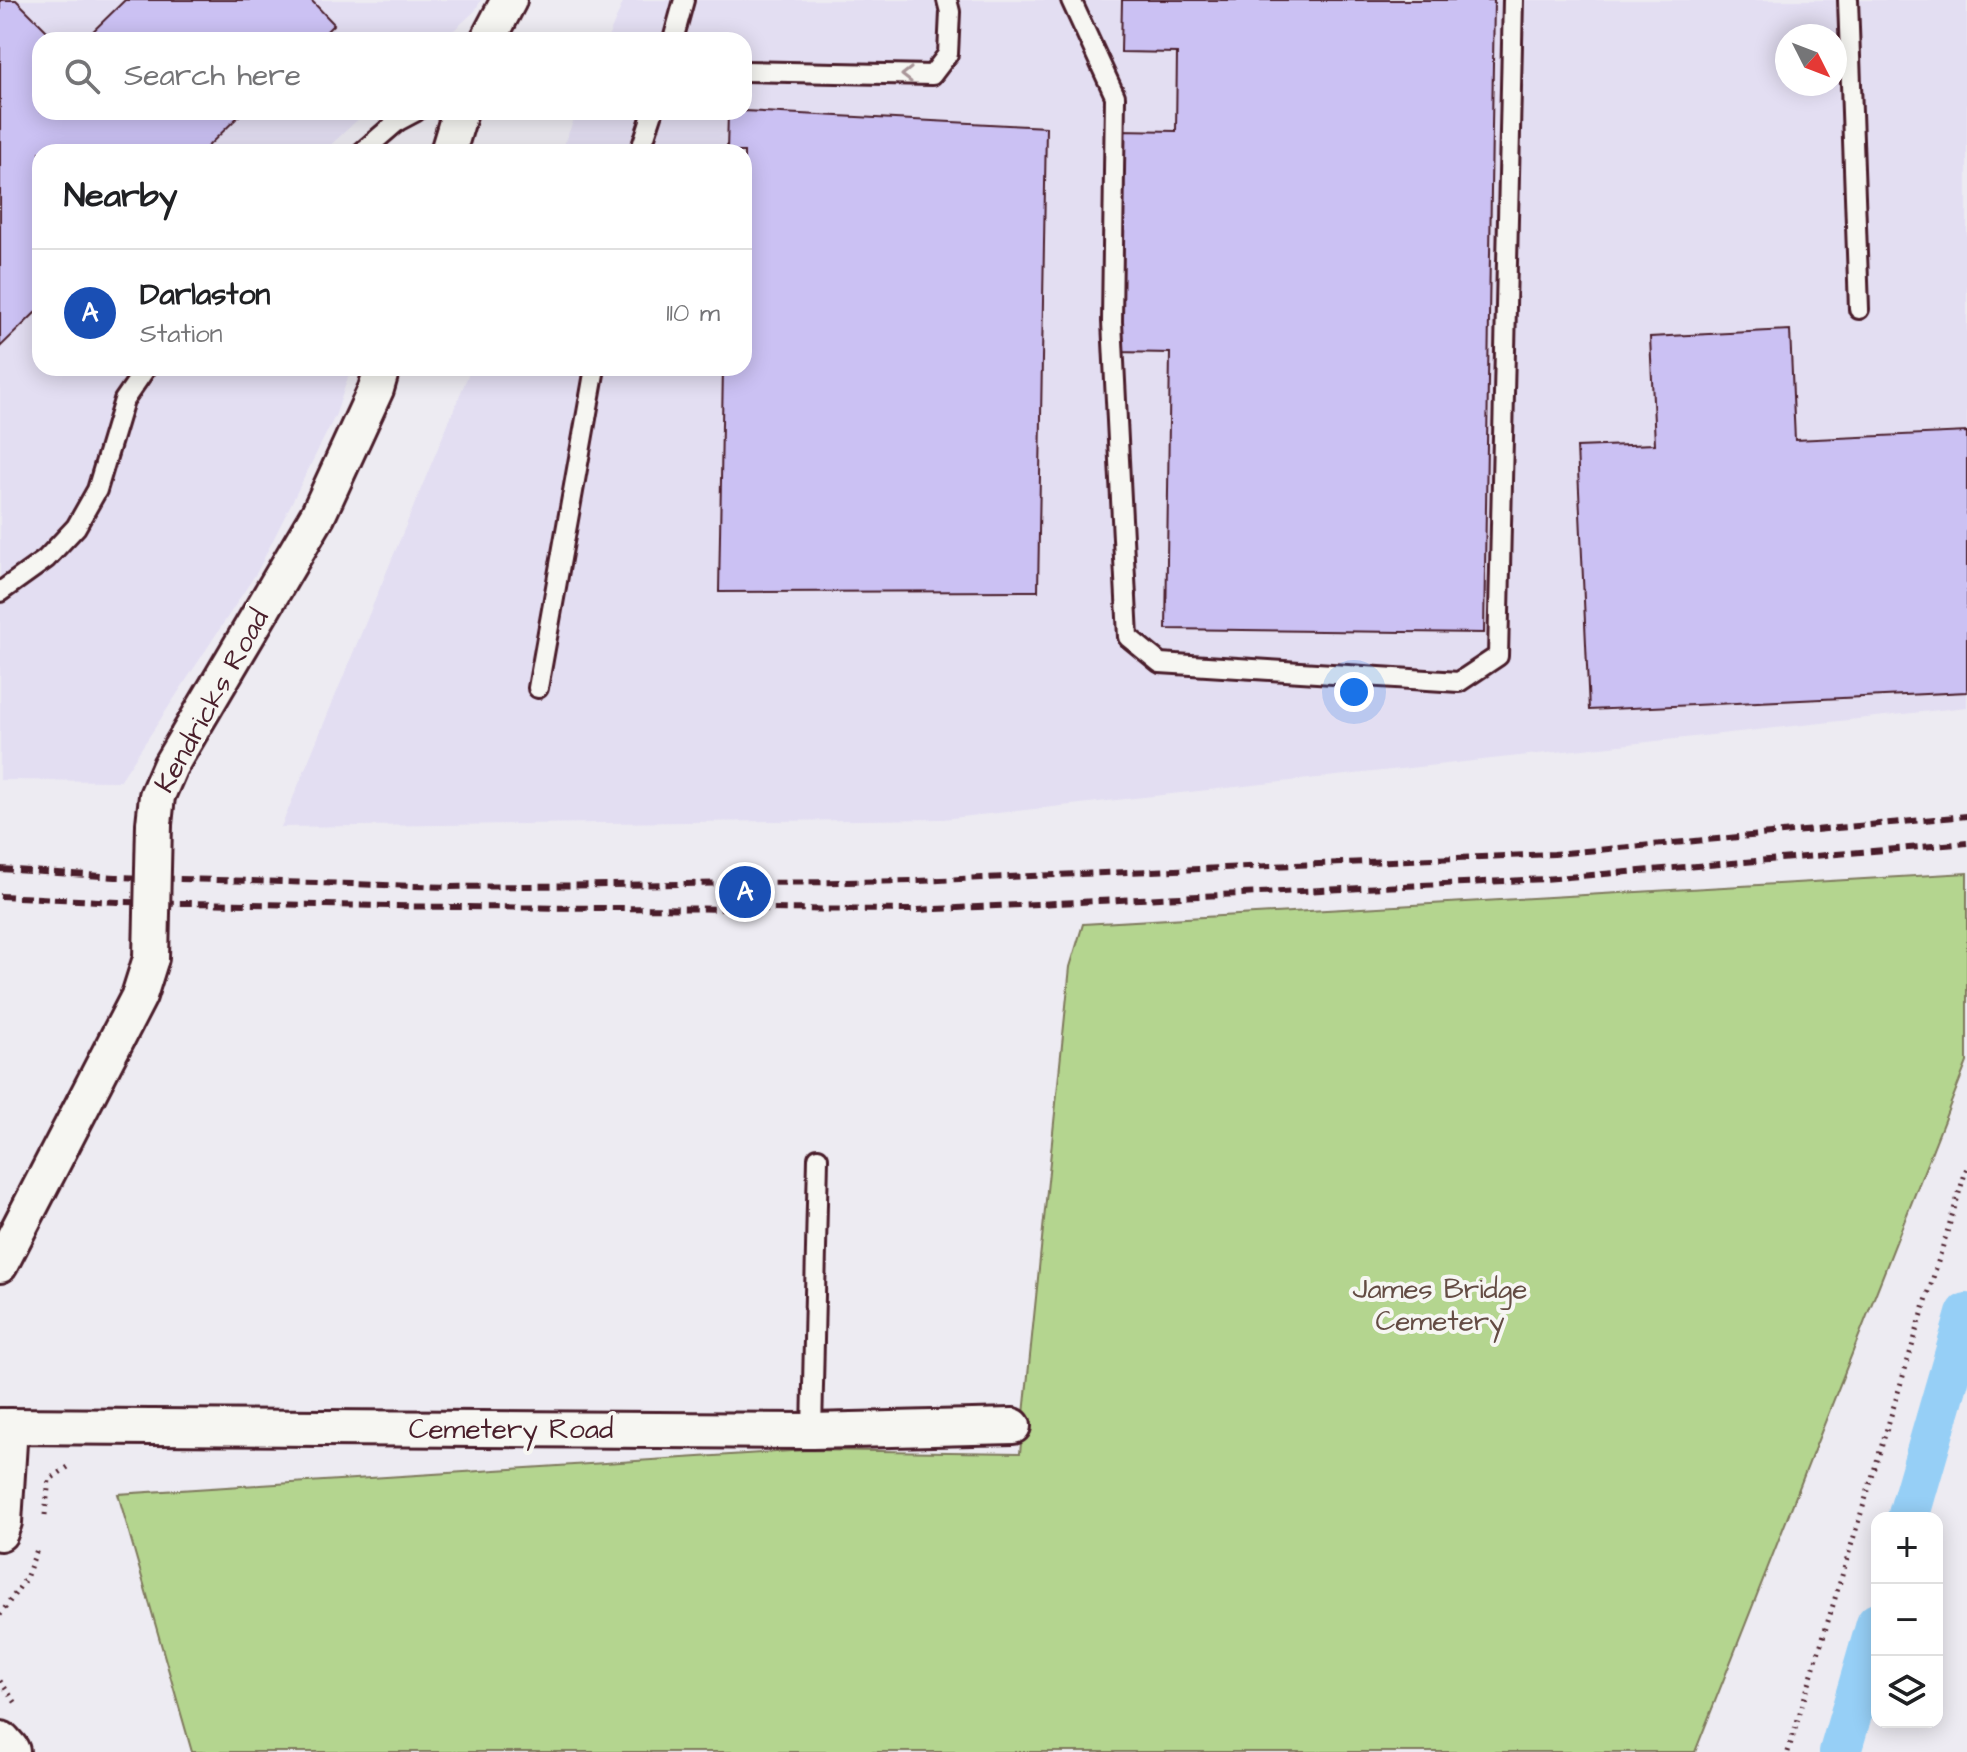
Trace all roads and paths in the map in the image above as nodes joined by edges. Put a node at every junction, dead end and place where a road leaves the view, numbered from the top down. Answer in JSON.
{"nodes":[{"id":1,"x":509,"y":0,"type":"edge"},
{"id":2,"x":684,"y":0,"type":"edge"},
{"id":3,"x":947,"y":0,"type":"edge"},
{"id":4,"x":1071,"y":0,"type":"edge"},
{"id":5,"x":1513,"y":0,"type":"edge"},
{"id":6,"x":1848,"y":0,"type":"edge"},
{"id":7,"x":492,"y":32,"type":"edge"},
{"id":8,"x":675,"y":32,"type":"edge"},
{"id":9,"x":752,"y":71,"type":"edge"},
{"id":10,"x":400,"y":120,"type":"edge"},
{"id":11,"x":458,"y":120,"type":"edge"},
{"id":12,"x":650,"y":120,"type":"edge"},
{"id":13,"x":371,"y":144,"type":"edge"},
{"id":14,"x":450,"y":144,"type":"edge"},
{"id":15,"x":643,"y":144,"type":"edge"},
{"id":16,"x":1859,"y":309,"type":"dead end"},
{"id":17,"x":140,"y":376,"type":"edge"},
{"id":18,"x":380,"y":376,"type":"edge"},
{"id":19,"x":594,"y":376,"type":"edge"},
{"id":20,"x":0,"y":592,"type":"edge"},
{"id":21,"x":538,"y":688,"type":"dead end"},
{"id":22,"x":818,"y":1158,"type":"dead end"},
{"id":23,"x":1967,"y":1167,"type":"edge"},
{"id":24,"x":0,"y":1265,"type":"edge"},
{"id":25,"x":5,"y":1426,"type":"edge"},
{"id":26,"x":112,"y":1426,"type":"junction"},
{"id":27,"x":1013,"y":1426,"type":"dead end"},
{"id":28,"x":812,"y":1431,"type":"junction"},
{"id":29,"x":45,"y":1520,"type":"dead end"},
{"id":30,"x":0,"y":1533,"type":"edge"},
{"id":31,"x":39,"y":1544,"type":"dead end"},
{"id":32,"x":0,"y":1615,"type":"edge"},
{"id":33,"x":0,"y":1744,"type":"edge"},
{"id":34,"x":7,"y":1752,"type":"edge"},
{"id":35,"x":1788,"y":1752,"type":"edge"}],
"edges":[{"from":1,"to":7,"type":"street"},
{"from":2,"to":8,"type":"lane"},
{"from":3,"to":9,"type":"lane","one_way":true},
{"from":4,"to":5,"type":"lane"},
{"from":6,"to":16,"type":"lane"},
{"from":10,"to":13,"type":"lane"},
{"from":11,"to":14,"type":"street"},
{"from":12,"to":15,"type":"lane"},
{"from":17,"to":20,"type":"lane"},
{"from":18,"to":24,"type":"street","name":"Kendricks Road","bridge":true},
{"from":19,"to":21,"type":"lane"},
{"from":22,"to":28,"type":"lane"},
{"from":23,"to":35,"type":"path"},
{"from":25,"to":26,"type":"street","name":"Cemetery Road"},
{"from":25,"to":30,"type":"street","name":"Cemetery Road"},
{"from":26,"to":28,"type":"street","name":"Cemetery Road"},
{"from":26,"to":29,"type":"path"},
{"from":27,"to":28,"type":"street","name":"Cemetery Road"},
{"from":31,"to":32,"type":"path"},
{"from":33,"to":34,"type":"street"}]}
